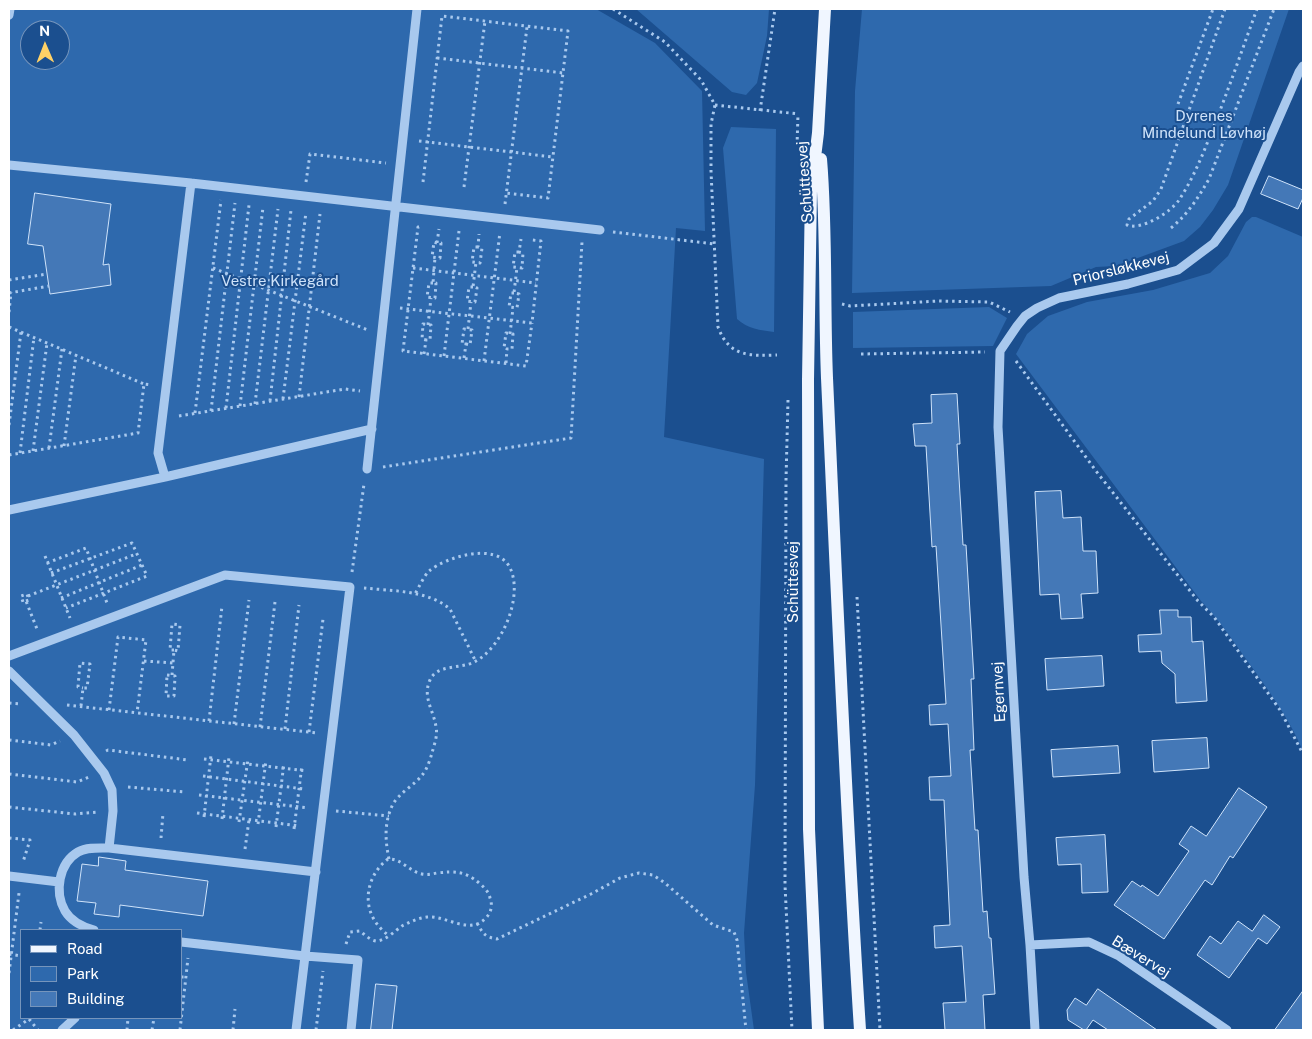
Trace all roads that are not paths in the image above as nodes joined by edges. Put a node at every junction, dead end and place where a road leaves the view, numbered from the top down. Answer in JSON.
{"nodes":[{"id":1,"x":10,"y":9,"type":"edge"},
{"id":2,"x":417,"y":9,"type":"edge"},
{"id":3,"x":825,"y":9,"type":"edge"},
{"id":4,"x":9,"y":15,"type":"edge"},
{"id":5,"x":1303,"y":66,"type":"edge"},
{"id":6,"x":818,"y":133,"type":"junction"},
{"id":7,"x":9,"y":166,"type":"edge"},
{"id":8,"x":191,"y":183,"type":"junction"},
{"id":9,"x":396,"y":206,"type":"junction"},
{"id":10,"x":600,"y":230,"type":"dead end"},
{"id":11,"x":1000,"y":351,"type":"joint"},
{"id":12,"x":372,"y":429,"type":"junction"},
{"id":13,"x":367,"y":469,"type":"road end"},
{"id":14,"x":166,"y":477,"type":"junction"},
{"id":15,"x":9,"y":510,"type":"edge"},
{"id":16,"x":9,"y":656,"type":"edge"},
{"id":17,"x":9,"y":671,"type":"edge"},
{"id":18,"x":109,"y":848,"type":"junction"},
{"id":19,"x":316,"y":872,"type":"junction"},
{"id":20,"x":9,"y":876,"type":"edge"},
{"id":21,"x":59,"y":882,"type":"junction"},
{"id":22,"x":90,"y":929,"type":"edge"},
{"id":23,"x":186,"y":942,"type":"edge"},
{"id":24,"x":1030,"y":945,"type":"junction"},
{"id":25,"x":305,"y":956,"type":"junction"},
{"id":26,"x":74,"y":1019,"type":"edge"},
{"id":27,"x":62,"y":1030,"type":"edge"},
{"id":28,"x":296,"y":1030,"type":"edge"},
{"id":29,"x":351,"y":1030,"type":"edge"},
{"id":30,"x":818,"y":1030,"type":"edge"},
{"id":31,"x":860,"y":1030,"type":"edge"},
{"id":32,"x":1034,"y":1030,"type":"edge"},
{"id":33,"x":1226,"y":1030,"type":"edge"}],
"edges":[{"from":1,"to":4,"type":"street"},
{"from":2,"to":9,"type":"street"},
{"from":3,"to":6,"type":"main road"},
{"from":5,"to":11,"type":"street","name":"Priorsløkkevej"},
{"from":6,"to":30,"type":"main road","name":"Schüttesvej"},
{"from":6,"to":31,"type":"main road","name":"Schüttesvej"},
{"from":7,"to":8,"type":"street"},
{"from":8,"to":9,"type":"street"},
{"from":8,"to":14,"type":"street"},
{"from":9,"to":10,"type":"street"},
{"from":9,"to":12,"type":"street"},
{"from":11,"to":24,"type":"street","name":"Egernvej"},
{"from":12,"to":13,"type":"street"},
{"from":12,"to":14,"type":"street"},
{"from":14,"to":15,"type":"street"},
{"from":16,"to":19,"type":"street"},
{"from":17,"to":18,"type":"street"},
{"from":18,"to":19,"type":"street"},
{"from":18,"to":21,"type":"street"},
{"from":19,"to":25,"type":"street"},
{"from":20,"to":21,"type":"street"},
{"from":21,"to":22,"type":"street"},
{"from":23,"to":25,"type":"street"},
{"from":24,"to":32,"type":"street","name":"Egernvej"},
{"from":24,"to":33,"type":"street","name":"Bævervej"},
{"from":25,"to":28,"type":"street"},
{"from":25,"to":29,"type":"street"},
{"from":26,"to":27,"type":"street"}]}
